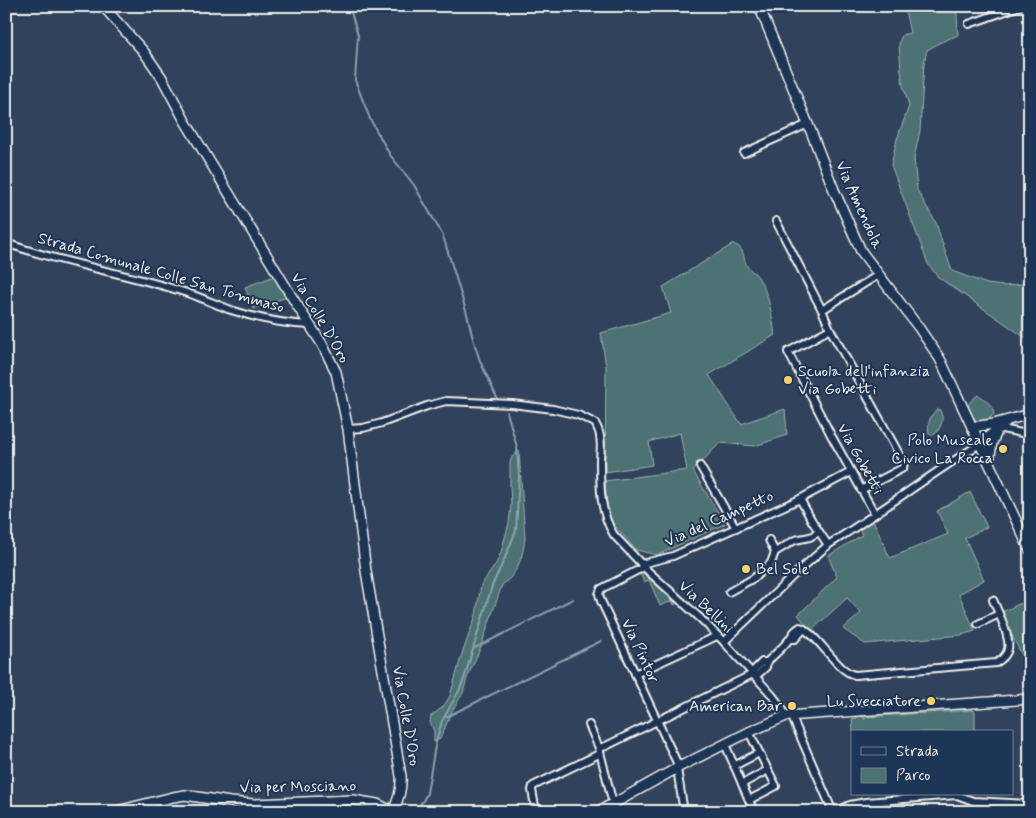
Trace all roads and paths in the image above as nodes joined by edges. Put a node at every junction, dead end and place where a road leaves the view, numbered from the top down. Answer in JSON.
{"nodes":[{"id":1,"x":103,"y":6,"type":"edge"},
{"id":2,"x":759,"y":6,"type":"edge"},
{"id":3,"x":1020,"y":6,"type":"edge"},
{"id":4,"x":969,"y":24,"type":"dead end"},
{"id":5,"x":808,"y":124,"type":"junction"},
{"id":6,"x":744,"y":154,"type":"dead end"},
{"id":7,"x":776,"y":221,"type":"dead end"},
{"id":8,"x":6,"y":243,"type":"edge"},
{"id":9,"x":878,"y":275,"type":"junction"},
{"id":10,"x":822,"y":310,"type":"junction"},
{"id":11,"x":310,"y":325,"type":"junction"},
{"id":12,"x":830,"y":329,"type":"junction"},
{"id":13,"x":1030,"y":414,"type":"edge"},
{"id":14,"x":972,"y":427,"type":"junction"},
{"id":15,"x":996,"y":427,"type":"junction"},
{"id":16,"x":348,"y":429,"type":"junction"},
{"id":17,"x":978,"y":440,"type":"junction"},
{"id":18,"x":1030,"y":442,"type":"edge"},
{"id":19,"x":989,"y":463,"type":"junction"},
{"id":20,"x":700,"y":466,"type":"dead end"},
{"id":21,"x":851,"y":472,"type":"junction"},
{"id":22,"x":861,"y":490,"type":"junction"},
{"id":23,"x":800,"y":498,"type":"junction"},
{"id":24,"x":874,"y":514,"type":"junction"},
{"id":25,"x":736,"y":528,"type":"junction"},
{"id":26,"x":819,"y":532,"type":"junction"},
{"id":27,"x":769,"y":540,"type":"dead end"},
{"id":28,"x":828,"y":545,"type":"junction"},
{"id":29,"x":1030,"y":550,"type":"edge"},
{"id":30,"x":775,"y":552,"type":"junction"},
{"id":31,"x":643,"y":566,"type":"junction"},
{"id":32,"x":729,"y":592,"type":"dead end"},
{"id":33,"x":993,"y":600,"type":"dead end"},
{"id":34,"x":999,"y":614,"type":"junction"},
{"id":35,"x":978,"y":624,"type":"dead end"},
{"id":36,"x":717,"y":636,"type":"junction"},
{"id":37,"x":724,"y":642,"type":"junction"},
{"id":38,"x":635,"y":674,"type":"junction"},
{"id":39,"x":753,"y":675,"type":"junction"},
{"id":40,"x":1030,"y":699,"type":"edge"},
{"id":41,"x":789,"y":715,"type":"junction"},
{"id":42,"x":657,"y":720,"type":"junction"},
{"id":43,"x":589,"y":725,"type":"dead end"},
{"id":44,"x":749,"y":732,"type":"junction"},
{"id":45,"x":724,"y":744,"type":"junction"},
{"id":46,"x":599,"y":751,"type":"junction"},
{"id":47,"x":759,"y":753,"type":"junction"},
{"id":48,"x":734,"y":766,"type":"junction"},
{"id":49,"x":678,"y":768,"type":"junction"},
{"id":50,"x":768,"y":770,"type":"junction"},
{"id":51,"x":742,"y":784,"type":"junction"},
{"id":52,"x":944,"y":796,"type":"edge"},
{"id":53,"x":960,"y":796,"type":"edge"},
{"id":54,"x":749,"y":800,"type":"junction"},
{"id":55,"x":613,"y":804,"type":"junction"},
{"id":56,"x":1030,"y":804,"type":"edge"},
{"id":57,"x":113,"y":812,"type":"edge"},
{"id":58,"x":394,"y":812,"type":"edge"},
{"id":59,"x":536,"y":812,"type":"edge"},
{"id":60,"x":596,"y":812,"type":"edge"},
{"id":61,"x":684,"y":812,"type":"edge"},
{"id":62,"x":754,"y":812,"type":"edge"},
{"id":63,"x":834,"y":812,"type":"edge"}],
"edges":[{"from":1,"to":11,"type":"main road","name":"Via Colle D'Oro"},
{"from":2,"to":5,"type":"main road","name":"Via Amendola"},
{"from":3,"to":4,"type":"street"},
{"from":5,"to":6,"type":"street"},
{"from":5,"to":9,"type":"main road","name":"Via Amendola"},
{"from":7,"to":10,"type":"street"},
{"from":8,"to":11,"type":"street","name":"Strada Comunale Colle San Tommaso"},
{"from":9,"to":10,"type":"street"},
{"from":9,"to":14,"type":"main road","name":"Via Amendola"},
{"from":10,"to":12,"type":"street"},
{"from":11,"to":16,"type":"main road","name":"Via Colle D'Oro"},
{"from":12,"to":21,"type":"street","name":"Via Gobetti"},
{"from":12,"to":22,"type":"street"},
{"from":13,"to":15,"type":"main road"},
{"from":14,"to":15,"type":"main road"},
{"from":14,"to":17,"type":"main road","name":"Via Amendola"},
{"from":15,"to":17,"type":"main road"},
{"from":15,"to":18,"type":"street"},
{"from":15,"to":19,"type":"main road"},
{"from":16,"to":31,"type":"street"},
{"from":16,"to":58,"type":"main road","name":"Via Colle D'Oro"},
{"from":17,"to":19,"type":"main road","name":"Via Amendola"},
{"from":17,"to":24,"type":"street"},
{"from":19,"to":29,"type":"main road","name":"Via Amendola"},
{"from":20,"to":25,"type":"street"},
{"from":21,"to":22,"type":"street","name":"Via Gobetti"},
{"from":21,"to":23,"type":"street"},
{"from":22,"to":24,"type":"street","name":"Via Gobetti"},
{"from":23,"to":25,"type":"street","name":"Via del Campetto"},
{"from":23,"to":26,"type":"street","name":"Via del Campetto"},
{"from":24,"to":28,"type":"street"},
{"from":25,"to":31,"type":"street","name":"Via del Campetto"},
{"from":26,"to":28,"type":"street","name":"Via del Campetto"},
{"from":26,"to":30,"type":"street"},
{"from":27,"to":30,"type":"street"},
{"from":28,"to":37,"type":"street"},
{"from":30,"to":32,"type":"street"},
{"from":31,"to":36,"type":"street","name":"Via Bellini"},
{"from":31,"to":38,"type":"street","name":"Via Pintor"},
{"from":33,"to":34,"type":"street"},
{"from":34,"to":35,"type":"street"},
{"from":34,"to":39,"type":"street"},
{"from":36,"to":37,"type":"street","name":"Via Bellini"},
{"from":36,"to":38,"type":"street"},
{"from":37,"to":39,"type":"street","name":"Via Bellini"},
{"from":38,"to":42,"type":"street","name":"Via Pintor"},
{"from":39,"to":41,"type":"street","name":"Via Bellini"},
{"from":39,"to":42,"type":"street"},
{"from":40,"to":41,"type":"main road"},
{"from":41,"to":44,"type":"main road"},
{"from":41,"to":63,"type":"street","name":"Via Bellini"},
{"from":42,"to":46,"type":"street"},
{"from":42,"to":49,"type":"street","name":"Via Pintor"},
{"from":43,"to":46,"type":"street"},
{"from":44,"to":45,"type":"main road"},
{"from":44,"to":47,"type":"street"},
{"from":45,"to":48,"type":"street"},
{"from":45,"to":49,"type":"main road"},
{"from":46,"to":55,"type":"street"},
{"from":46,"to":59,"type":"street"},
{"from":47,"to":48,"type":"street"},
{"from":47,"to":50,"type":"street"},
{"from":48,"to":51,"type":"street"},
{"from":49,"to":55,"type":"main road"},
{"from":49,"to":61,"type":"street","name":"Via Pintor"},
{"from":50,"to":51,"type":"street"},
{"from":50,"to":54,"type":"street"},
{"from":51,"to":54,"type":"street"},
{"from":52,"to":63,"type":"street"},
{"from":53,"to":56,"type":"street"},
{"from":54,"to":62,"type":"street"},
{"from":55,"to":60,"type":"main road"},
{"from":57,"to":58,"type":"main road","name":"Via per Mosciano"}]}
